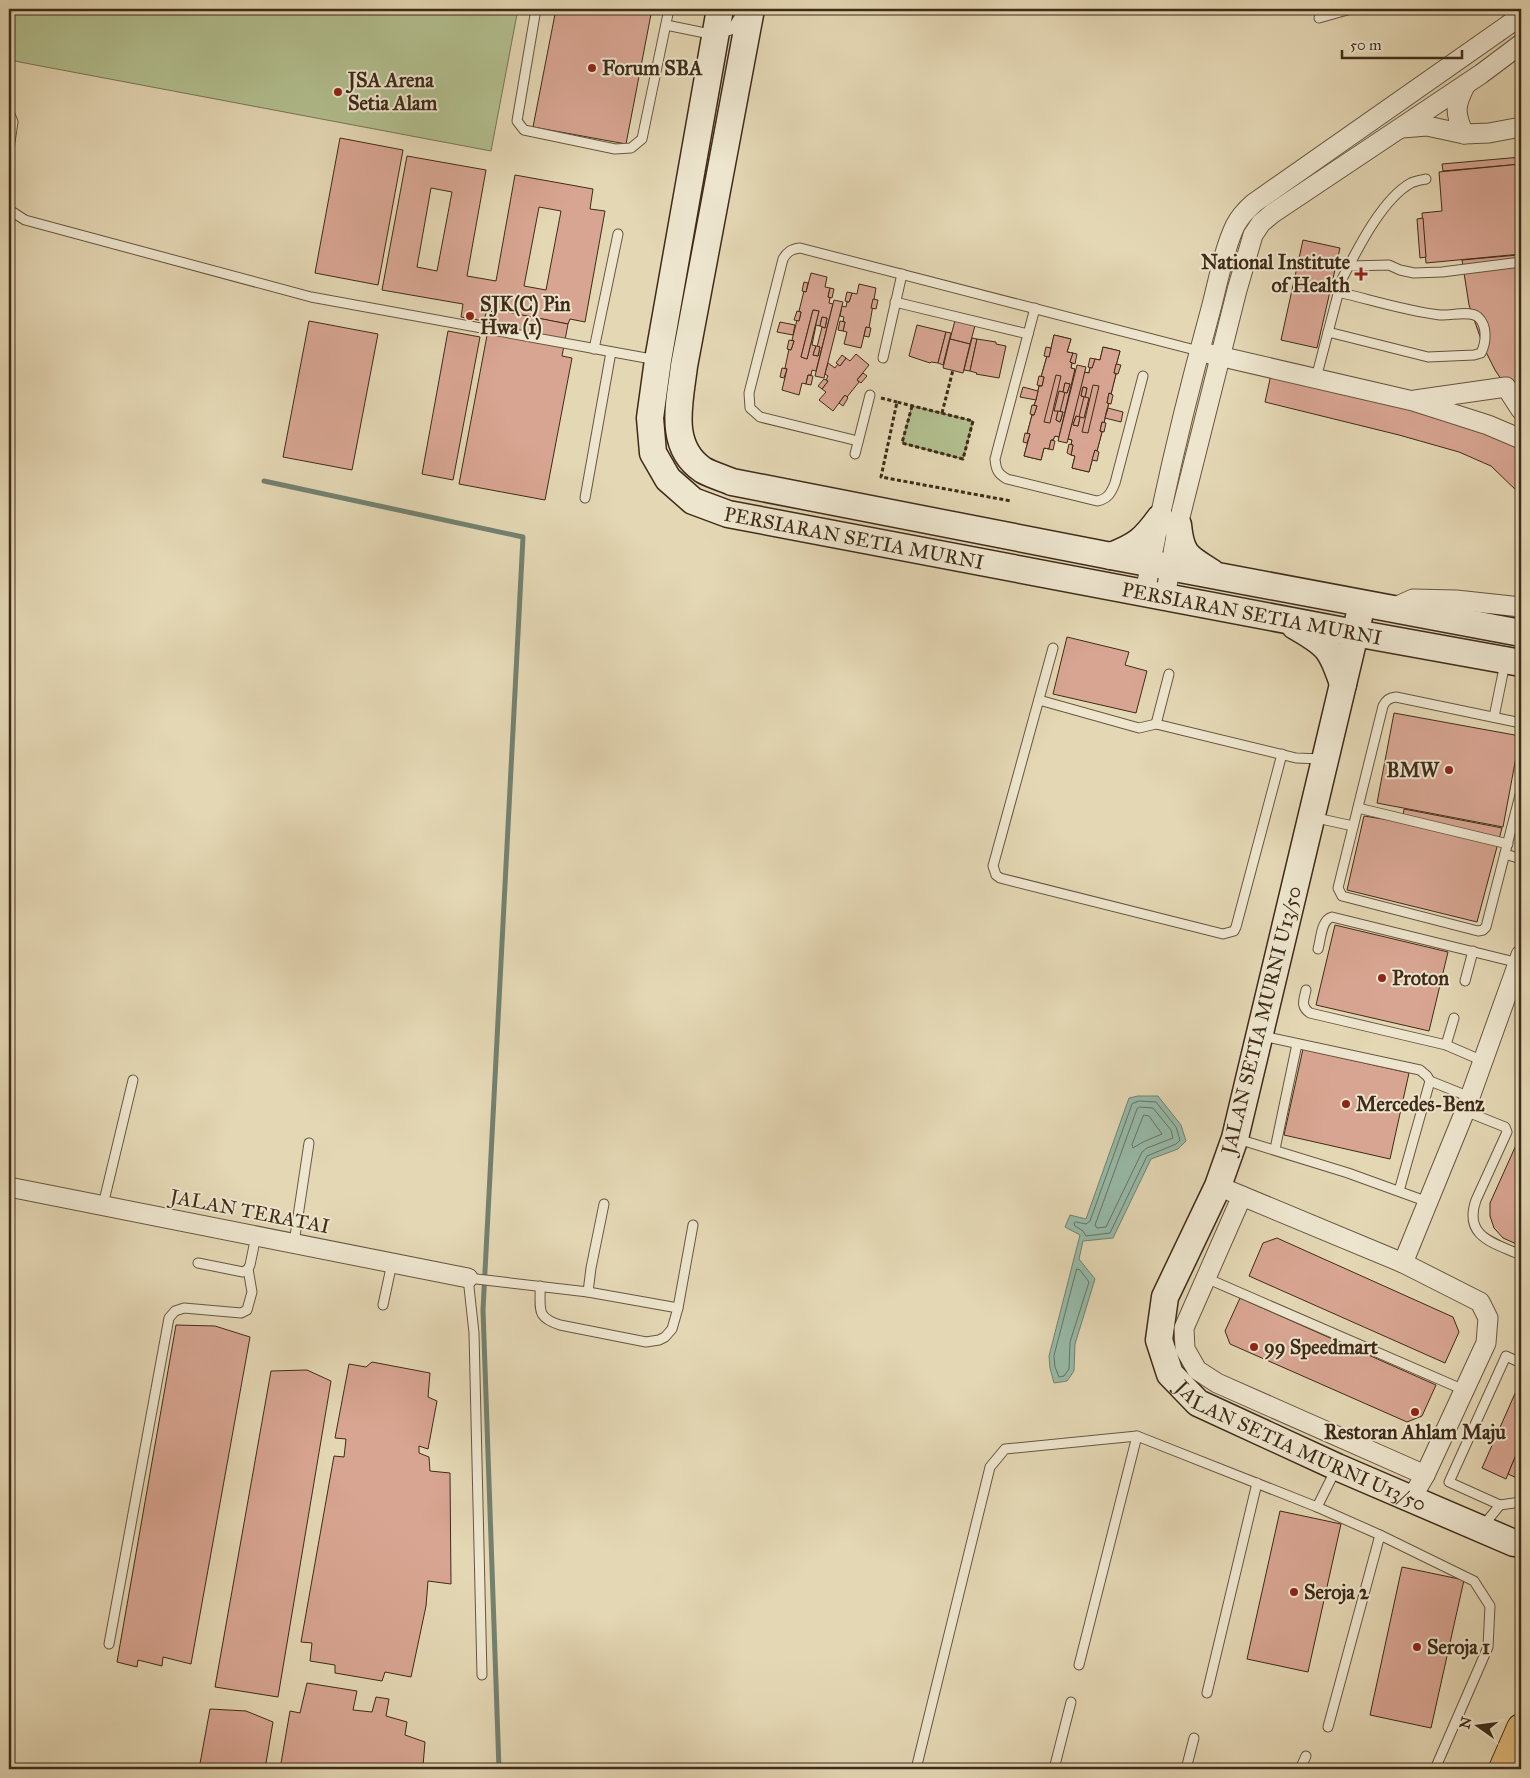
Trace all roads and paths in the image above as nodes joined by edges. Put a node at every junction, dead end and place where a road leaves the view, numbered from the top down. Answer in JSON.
{"nodes":[{"id":1,"x":536,"y":9,"type":"edge"},
{"id":2,"x":669,"y":9,"type":"edge"},
{"id":3,"x":720,"y":9,"type":"edge"},
{"id":4,"x":744,"y":9,"type":"edge"},
{"id":5,"x":751,"y":9,"type":"edge"},
{"id":6,"x":1351,"y":9,"type":"edge"},
{"id":7,"x":1521,"y":16,"type":"edge"},
{"id":8,"x":1319,"y":18,"type":"dead end"},
{"id":9,"x":666,"y":25,"type":"junction"},
{"id":10,"x":715,"y":35,"type":"junction"},
{"id":11,"x":1521,"y":44,"type":"edge"},
{"id":12,"x":1466,"y":84,"type":"junction"},
{"id":13,"x":9,"y":112,"type":"edge"},
{"id":14,"x":1400,"y":128,"type":"junction"},
{"id":15,"x":1521,"y":128,"type":"edge"},
{"id":16,"x":1464,"y":134,"type":"junction"},
{"id":17,"x":9,"y":149,"type":"edge"},
{"id":18,"x":1426,"y":179,"type":"dead end"},
{"id":19,"x":9,"y":207,"type":"edge"},
{"id":20,"x":618,"y":234,"type":"dead end"},
{"id":21,"x":1521,"y":262,"type":"edge"},
{"id":22,"x":1349,"y":266,"type":"junction"},
{"id":23,"x":902,"y":274,"type":"junction"},
{"id":24,"x":1338,"y":292,"type":"junction"},
{"id":25,"x":895,"y":302,"type":"junction"},
{"id":26,"x":1035,"y":308,"type":"junction"},
{"id":27,"x":1328,"y":332,"type":"junction"},
{"id":28,"x":1028,"y":334,"type":"junction"},
{"id":29,"x":594,"y":349,"type":"junction"},
{"id":30,"x":1199,"y":351,"type":"junction"},
{"id":31,"x":611,"y":352,"type":"junction"},
{"id":32,"x":1221,"y":356,"type":"junction"},
{"id":33,"x":883,"y":358,"type":"dead end"},
{"id":34,"x":671,"y":363,"type":"junction"},
{"id":35,"x":953,"y":370,"type":"dead end"},
{"id":36,"x":1143,"y":376,"type":"dead end"},
{"id":37,"x":1316,"y":378,"type":"junction"},
{"id":38,"x":870,"y":396,"type":"joint"},
{"id":39,"x":1413,"y":401,"type":"junction"},
{"id":40,"x":897,"y":402,"type":"junction"},
{"id":41,"x":912,"y":406,"type":"junction"},
{"id":42,"x":1521,"y":410,"type":"edge"},
{"id":43,"x":942,"y":413,"type":"junction"},
{"id":44,"x":1521,"y":439,"type":"edge"},
{"id":45,"x":858,"y":441,"type":"junction"},
{"id":46,"x":855,"y":454,"type":"dead end"},
{"id":47,"x":585,"y":498,"type":"dead end"},
{"id":48,"x":1011,"y":501,"type":"dead end"},
{"id":49,"x":1169,"y":522,"type":"junction"},
{"id":50,"x":1111,"y":556,"type":"junction"},
{"id":51,"x":1160,"y":565,"type":"junction"},
{"id":52,"x":1219,"y":577,"type":"junction"},
{"id":53,"x":1155,"y":595,"type":"junction"},
{"id":54,"x":1363,"y":603,"type":"junction"},
{"id":55,"x":1521,"y":607,"type":"edge"},
{"id":56,"x":1393,"y":608,"type":"junction"},
{"id":57,"x":1282,"y":618,"type":"junction"},
{"id":58,"x":1355,"y":633,"type":"junction"},
{"id":59,"x":1521,"y":633,"type":"edge"},
{"id":60,"x":1430,"y":646,"type":"junction"},
{"id":61,"x":1053,"y":648,"type":"dead end"},
{"id":62,"x":1513,"y":662,"type":"edge"},
{"id":63,"x":1169,"y":674,"type":"dead end"},
{"id":64,"x":1342,"y":684,"type":"junction"},
{"id":65,"x":1040,"y":700,"type":"junction"},
{"id":66,"x":1494,"y":718,"type":"junction"},
{"id":67,"x":1521,"y":723,"type":"edge"},
{"id":68,"x":1156,"y":724,"type":"junction"},
{"id":69,"x":1282,"y":754,"type":"junction"},
{"id":70,"x":1325,"y":759,"type":"junction"},
{"id":71,"x":1521,"y":791,"type":"edge"},
{"id":72,"x":1358,"y":808,"type":"junction"},
{"id":73,"x":1311,"y":816,"type":"junction"},
{"id":74,"x":1354,"y":826,"type":"junction"},
{"id":75,"x":1508,"y":844,"type":"junction"},
{"id":76,"x":1505,"y":854,"type":"junction"},
{"id":77,"x":1521,"y":859,"type":"edge"},
{"id":78,"x":1318,"y":949,"type":"dead end"},
{"id":79,"x":1473,"y":951,"type":"junction"},
{"id":80,"x":1520,"y":959,"type":"edge"},
{"id":81,"x":1465,"y":981,"type":"dead end"},
{"id":82,"x":1306,"y":990,"type":"dead end"},
{"id":83,"x":1454,"y":1018,"type":"dead end"},
{"id":84,"x":1260,"y":1035,"type":"junction"},
{"id":85,"x":1297,"y":1044,"type":"junction"},
{"id":86,"x":1446,"y":1045,"type":"junction"},
{"id":87,"x":1483,"y":1061,"type":"junction"},
{"id":88,"x":133,"y":1080,"type":"dead end"},
{"id":89,"x":1430,"y":1081,"type":"junction"},
{"id":90,"x":1468,"y":1104,"type":"junction"},
{"id":91,"x":1236,"y":1138,"type":"junction"},
{"id":92,"x":309,"y":1143,"type":"dead end"},
{"id":93,"x":1275,"y":1149,"type":"junction"},
{"id":94,"x":1218,"y":1186,"type":"junction"},
{"id":95,"x":9,"y":1187,"type":"edge"},
{"id":96,"x":1399,"y":1190,"type":"junction"},
{"id":97,"x":1242,"y":1196,"type":"junction"},
{"id":98,"x":1428,"y":1202,"type":"junction"},
{"id":99,"x":604,"y":1204,"type":"dead end"},
{"id":100,"x":103,"y":1205,"type":"junction"},
{"id":101,"x":694,"y":1225,"type":"dead end"},
{"id":102,"x":256,"y":1235,"type":"junction"},
{"id":103,"x":294,"y":1243,"type":"junction"},
{"id":104,"x":1521,"y":1255,"type":"edge"},
{"id":105,"x":392,"y":1262,"type":"junction"},
{"id":106,"x":1403,"y":1263,"type":"junction"},
{"id":107,"x":198,"y":1264,"type":"dead end"},
{"id":108,"x":248,"y":1269,"type":"junction"},
{"id":109,"x":1206,"y":1278,"type":"junction"},
{"id":110,"x":475,"y":1280,"type":"junction"},
{"id":111,"x":540,"y":1286,"type":"junction"},
{"id":112,"x":588,"y":1292,"type":"junction"},
{"id":113,"x":383,"y":1305,"type":"dead end"},
{"id":114,"x":678,"y":1308,"type":"junction"},
{"id":115,"x":1521,"y":1363,"type":"edge"},
{"id":116,"x":1464,"y":1390,"type":"junction"},
{"id":117,"x":1137,"y":1436,"type":"junction"},
{"id":118,"x":1337,"y":1467,"type":"junction"},
{"id":119,"x":1425,"y":1476,"type":"junction"},
{"id":120,"x":1257,"y":1483,"type":"junction"},
{"id":121,"x":1411,"y":1500,"type":"junction"},
{"id":122,"x":1521,"y":1502,"type":"edge"},
{"id":123,"x":1500,"y":1505,"type":"junction"},
{"id":124,"x":1317,"y":1507,"type":"junction"},
{"id":125,"x":1480,"y":1529,"type":"junction"},
{"id":126,"x":1380,"y":1535,"type":"junction"},
{"id":127,"x":1519,"y":1546,"type":"edge"},
{"id":128,"x":109,"y":1644,"type":"dead end"},
{"id":129,"x":1079,"y":1665,"type":"dead end"},
{"id":130,"x":482,"y":1675,"type":"dead end"},
{"id":131,"x":1207,"y":1693,"type":"dead end"},
{"id":132,"x":1071,"y":1702,"type":"dead end"},
{"id":133,"x":1328,"y":1727,"type":"dead end"},
{"id":134,"x":1521,"y":1728,"type":"edge"},
{"id":135,"x":1194,"y":1738,"type":"dead end"},
{"id":136,"x":1521,"y":1740,"type":"edge"},
{"id":137,"x":1306,"y":1756,"type":"dead end"},
{"id":138,"x":916,"y":1769,"type":"edge"},
{"id":139,"x":1054,"y":1769,"type":"edge"},
{"id":140,"x":1186,"y":1769,"type":"edge"},
{"id":141,"x":1300,"y":1769,"type":"edge"},
{"id":142,"x":1435,"y":1769,"type":"edge"},
{"id":143,"x":1503,"y":1769,"type":"edge"},
{"id":144,"x":1508,"y":1769,"type":"edge"}],
"edges":[{"from":1,"to":9,"type":"lane"},
{"from":2,"to":9,"type":"lane"},
{"from":3,"to":10,"type":"street","name":"PERSIARAN SETIA MURNI"},
{"from":4,"to":10,"type":"lane"},
{"from":5,"to":34,"type":"street","name":"PERSIARAN SETIA MURNI"},
{"from":6,"to":8,"type":"lane"},
{"from":7,"to":30,"type":"street"},
{"from":9,"to":10,"type":"lane"},
{"from":10,"to":34,"type":"street","name":"PERSIARAN SETIA MURNI"},
{"from":11,"to":12,"type":"street"},
{"from":12,"to":14,"type":"street"},
{"from":12,"to":16,"type":"street"},
{"from":13,"to":17,"type":"lane"},
{"from":14,"to":16,"type":"street"},
{"from":14,"to":32,"type":"street"},
{"from":15,"to":16,"type":"street"},
{"from":18,"to":22,"type":"lane"},
{"from":19,"to":29,"type":"lane"},
{"from":20,"to":29,"type":"lane"},
{"from":21,"to":22,"type":"lane"},
{"from":22,"to":24,"type":"lane"},
{"from":23,"to":25,"type":"lane"},
{"from":23,"to":26,"type":"lane"},
{"from":23,"to":45,"type":"lane"},
{"from":24,"to":27,"type":"lane"},
{"from":24,"to":27,"type":"lane"},
{"from":25,"to":28,"type":"lane"},
{"from":25,"to":33,"type":"lane"},
{"from":26,"to":28,"type":"lane"},
{"from":26,"to":30,"type":"lane"},
{"from":27,"to":37,"type":"lane"},
{"from":28,"to":36,"type":"lane"},
{"from":29,"to":31,"type":"lane"},
{"from":30,"to":32,"type":"street"},
{"from":30,"to":49,"type":"street"},
{"from":31,"to":34,"type":"lane"},
{"from":31,"to":47,"type":"lane"},
{"from":32,"to":37,"type":"street"},
{"from":32,"to":49,"type":"street"},
{"from":34,"to":50,"type":"street","name":"PERSIARAN SETIA MURNI"},
{"from":34,"to":53,"type":"street","name":"PERSIARAN SETIA MURNI"},
{"from":35,"to":43,"type":"path"},
{"from":37,"to":39,"type":"street"},
{"from":38,"to":40,"type":"path"},
{"from":38,"to":45,"type":"lane"},
{"from":39,"to":42,"type":"street"},
{"from":39,"to":44,"type":"street"},
{"from":40,"to":41,"type":"path"},
{"from":40,"to":48,"type":"path"},
{"from":41,"to":43,"type":"path"},
{"from":41,"to":43,"type":"path"},
{"from":45,"to":46,"type":"lane"},
{"from":49,"to":50,"type":"street"},
{"from":49,"to":51,"type":"street"},
{"from":49,"to":52,"type":"street"},
{"from":50,"to":51,"type":"street","name":"PERSIARAN SETIA MURNI"},
{"from":51,"to":52,"type":"street","name":"PERSIARAN SETIA MURNI"},
{"from":51,"to":53,"type":"street"},
{"from":52,"to":54,"type":"street","name":"PERSIARAN SETIA MURNI"},
{"from":53,"to":57,"type":"street","name":"PERSIARAN SETIA MURNI"},
{"from":54,"to":56,"type":"street","name":"PERSIARAN SETIA MURNI"},
{"from":54,"to":58,"type":"street","name":"JALAN SETIA MURNI U13/50"},
{"from":55,"to":56,"type":"street"},
{"from":56,"to":59,"type":"street","name":"PERSIARAN SETIA MURNI"},
{"from":57,"to":58,"type":"street","name":"PERSIARAN SETIA MURNI"},
{"from":57,"to":64,"type":"street"},
{"from":58,"to":60,"type":"street","name":"PERSIARAN SETIA MURNI"},
{"from":58,"to":64,"type":"street","name":"JALAN SETIA MURNI U13/50"},
{"from":60,"to":62,"type":"street","name":"PERSIARAN SETIA MURNI"},
{"from":60,"to":64,"type":"street"},
{"from":61,"to":65,"type":"lane"},
{"from":62,"to":66,"type":"lane"},
{"from":63,"to":68,"type":"lane"},
{"from":64,"to":70,"type":"street","name":"JALAN SETIA MURNI U13/50"},
{"from":65,"to":68,"type":"lane"},
{"from":65,"to":69,"type":"lane"},
{"from":66,"to":67,"type":"lane"},
{"from":66,"to":72,"type":"lane"},
{"from":68,"to":69,"type":"lane"},
{"from":69,"to":70,"type":"lane"},
{"from":70,"to":73,"type":"street","name":"JALAN SETIA MURNI U13/50"},
{"from":71,"to":75,"type":"lane"},
{"from":72,"to":74,"type":"lane"},
{"from":72,"to":75,"type":"lane"},
{"from":73,"to":74,"type":"lane"},
{"from":73,"to":84,"type":"street","name":"JALAN SETIA MURNI U13/50"},
{"from":74,"to":76,"type":"lane"},
{"from":75,"to":76,"type":"lane"},
{"from":76,"to":77,"type":"lane"},
{"from":78,"to":79,"type":"lane"},
{"from":79,"to":80,"type":"lane"},
{"from":79,"to":81,"type":"lane"},
{"from":80,"to":87,"type":"street"},
{"from":82,"to":86,"type":"lane"},
{"from":83,"to":86,"type":"lane"},
{"from":84,"to":85,"type":"lane"},
{"from":84,"to":91,"type":"street","name":"JALAN SETIA MURNI U13/50"},
{"from":85,"to":89,"type":"lane"},
{"from":85,"to":93,"type":"lane"},
{"from":86,"to":87,"type":"lane"},
{"from":87,"to":90,"type":"street"},
{"from":88,"to":100,"type":"lane"},
{"from":89,"to":90,"type":"lane"},
{"from":89,"to":96,"type":"lane"},
{"from":90,"to":98,"type":"street"},
{"from":90,"to":104,"type":"lane"},
{"from":91,"to":93,"type":"lane"},
{"from":91,"to":94,"type":"street","name":"JALAN SETIA MURNI U13/50"},
{"from":92,"to":103,"type":"lane"},
{"from":93,"to":96,"type":"lane"},
{"from":94,"to":97,"type":"street"},
{"from":94,"to":118,"type":"street","name":"JALAN SETIA MURNI U13/50"},
{"from":95,"to":100,"type":"street","name":"JALAN TERATAI"},
{"from":96,"to":98,"type":"lane"},
{"from":97,"to":106,"type":"street"},
{"from":97,"to":109,"type":"street"},
{"from":98,"to":106,"type":"street"},
{"from":99,"to":112,"type":"lane"},
{"from":100,"to":102,"type":"street","name":"JALAN TERATAI"},
{"from":101,"to":114,"type":"lane"},
{"from":102,"to":103,"type":"street","name":"JALAN TERATAI"},
{"from":102,"to":108,"type":"lane"},
{"from":103,"to":105,"type":"street","name":"JALAN TERATAI"},
{"from":105,"to":110,"type":"street","name":"JALAN TERATAI"},
{"from":105,"to":113,"type":"lane"},
{"from":106,"to":116,"type":"street"},
{"from":107,"to":108,"type":"lane"},
{"from":108,"to":128,"type":"lane"},
{"from":109,"to":116,"type":"lane"},
{"from":109,"to":119,"type":"street"},
{"from":110,"to":111,"type":"lane"},
{"from":110,"to":130,"type":"lane"},
{"from":111,"to":112,"type":"lane"},
{"from":111,"to":114,"type":"lane"},
{"from":112,"to":114,"type":"lane"},
{"from":115,"to":123,"type":"lane"},
{"from":116,"to":119,"type":"street"},
{"from":117,"to":120,"type":"lane"},
{"from":117,"to":129,"type":"lane"},
{"from":117,"to":138,"type":"lane"},
{"from":118,"to":121,"type":"street","name":"JALAN SETIA MURNI U13/50"},
{"from":118,"to":124,"type":"lane"},
{"from":119,"to":121,"type":"street"},
{"from":120,"to":124,"type":"lane"},
{"from":120,"to":131,"type":"lane"},
{"from":121,"to":125,"type":"street","name":"JALAN SETIA MURNI U13/50"},
{"from":122,"to":123,"type":"lane"},
{"from":123,"to":125,"type":"lane"},
{"from":124,"to":126,"type":"lane"},
{"from":125,"to":127,"type":"street","name":"JALAN SETIA MURNI U13/50"},
{"from":126,"to":133,"type":"lane"},
{"from":126,"to":142,"type":"lane"},
{"from":132,"to":139,"type":"lane"},
{"from":134,"to":143,"type":"highway"},
{"from":135,"to":140,"type":"lane"},
{"from":136,"to":144,"type":"highway"},
{"from":137,"to":141,"type":"lane"}]}
